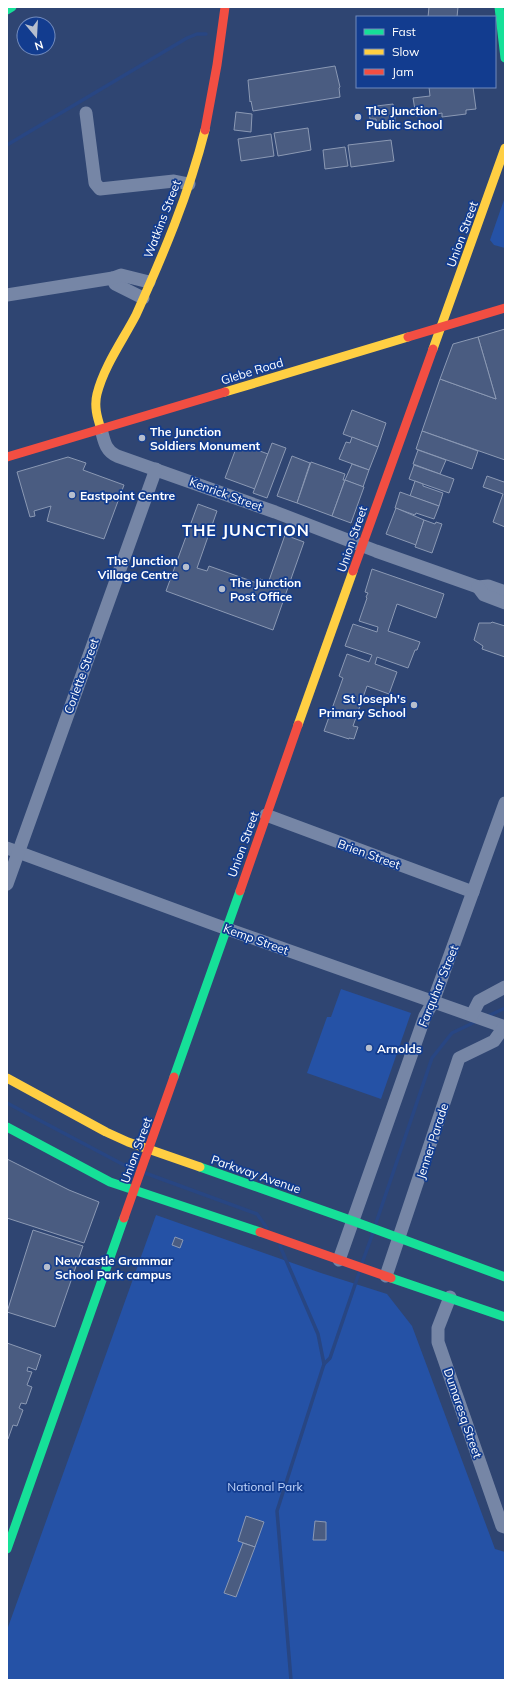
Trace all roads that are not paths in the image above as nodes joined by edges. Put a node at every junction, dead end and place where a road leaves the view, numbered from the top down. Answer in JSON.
{"nodes":[{"id":1,"x":12,"y":7,"type":"edge"},
{"id":2,"x":225,"y":7,"type":"edge"},
{"id":3,"x":499,"y":7,"type":"edge"},
{"id":4,"x":7,"y":10,"type":"edge"},
{"id":5,"x":505,"y":50,"type":"edge"},
{"id":6,"x":86,"y":113,"type":"dead end"},
{"id":7,"x":504,"y":152,"type":"edge"},
{"id":8,"x":189,"y":184,"type":"junction"},
{"id":9,"x":113,"y":278,"type":"junction"},
{"id":10,"x":149,"y":282,"type":"junction"},
{"id":11,"x":7,"y":295,"type":"edge"},
{"id":12,"x":143,"y":298,"type":"junction"},
{"id":13,"x":505,"y":308,"type":"edge"},
{"id":14,"x":441,"y":326,"type":"junction"},
{"id":15,"x":101,"y":429,"type":"junction"},
{"id":16,"x":7,"y":457,"type":"edge"},
{"id":17,"x":156,"y":469,"type":"junction"},
{"id":18,"x":362,"y":546,"type":"junction"},
{"id":19,"x":478,"y":587,"type":"junction"},
{"id":20,"x":505,"y":592,"type":"edge"},
{"id":21,"x":505,"y":603,"type":"edge"},
{"id":22,"x":505,"y":803,"type":"edge"},
{"id":23,"x":266,"y":815,"type":"junction"},
{"id":24,"x":13,"y":850,"type":"edge"},
{"id":25,"x":7,"y":884,"type":"edge"},
{"id":26,"x":473,"y":892,"type":"junction"},
{"id":27,"x":226,"y":928,"type":"junction"},
{"id":28,"x":505,"y":987,"type":"edge"},
{"id":29,"x":433,"y":1002,"type":"junction"},
{"id":30,"x":475,"y":1016,"type":"junction"},
{"id":31,"x":501,"y":1026,"type":"edge"},
{"id":32,"x":7,"y":1078,"type":"edge"},
{"id":33,"x":7,"y":1127,"type":"edge"},
{"id":34,"x":149,"y":1150,"type":"junction"},
{"id":35,"x":134,"y":1190,"type":"junction"},
{"id":36,"x":353,"y":1221,"type":"junction"},
{"id":37,"x":399,"y":1239,"type":"junction"},
{"id":38,"x":339,"y":1260,"type":"junction"},
{"id":39,"x":386,"y":1276,"type":"junction"},
{"id":40,"x":505,"y":1278,"type":"edge"},
{"id":41,"x":450,"y":1297,"type":"junction"},
{"id":42,"x":505,"y":1317,"type":"edge"},
{"id":43,"x":505,"y":1527,"type":"edge"},
{"id":44,"x":7,"y":1549,"type":"edge"}],
"edges":[{"from":1,"to":4,"type":"main road"},
{"from":2,"to":8,"type":"main road","name":"Watkins Street"},
{"from":3,"to":5,"type":"main road"},
{"from":6,"to":8,"type":"street"},
{"from":7,"to":14,"type":"main road","name":"Union Street"},
{"from":8,"to":10,"type":"main road","name":"Watkins Street"},
{"from":9,"to":10,"type":"street"},
{"from":9,"to":11,"type":"street"},
{"from":9,"to":12,"type":"street"},
{"from":10,"to":12,"type":"main road","name":"Watkins Street"},
{"from":12,"to":15,"type":"main road","name":"Watkins Street"},
{"from":13,"to":14,"type":"main road","name":"Glebe Road"},
{"from":14,"to":15,"type":"main road","name":"Glebe Road"},
{"from":14,"to":18,"type":"main road","name":"Union Street"},
{"from":15,"to":16,"type":"main road","name":"Glebe Road"},
{"from":15,"to":17,"type":"street","name":"Kenrick Street"},
{"from":17,"to":18,"type":"street","name":"Kenrick Street"},
{"from":17,"to":24,"type":"street","name":"Corlette Street"},
{"from":18,"to":19,"type":"street","name":"Kenrick Street"},
{"from":18,"to":23,"type":"main road","name":"Union Street"},
{"from":19,"to":20,"type":"street","name":"Kenrick Street"},
{"from":19,"to":21,"type":"street","name":"Kenrick Street"},
{"from":22,"to":26,"type":"street","name":"Farquhar Street"},
{"from":23,"to":26,"type":"street","name":"Brien Street"},
{"from":23,"to":27,"type":"main road","name":"Union Street"},
{"from":24,"to":25,"type":"street","name":"Corlette Street"},
{"from":24,"to":27,"type":"street","name":"Kemp Street"},
{"from":26,"to":29,"type":"street","name":"Farquhar Street"},
{"from":27,"to":29,"type":"street","name":"Kemp Street"},
{"from":27,"to":34,"type":"main road","name":"Union Street"},
{"from":28,"to":30,"type":"street"},
{"from":29,"to":30,"type":"street","name":"Kemp Street"},
{"from":29,"to":36,"type":"street","name":"Farquhar Street"},
{"from":30,"to":31,"type":"street","name":"Kemp Street"},
{"from":31,"to":37,"type":"street","name":"Jenner Parade"},
{"from":32,"to":34,"type":"main road","name":"Parkway Avenue"},
{"from":33,"to":35,"type":"main road"},
{"from":34,"to":35,"type":"main road","name":"Union Street"},
{"from":34,"to":36,"type":"main road","name":"Parkway Avenue"},
{"from":35,"to":38,"type":"main road"},
{"from":35,"to":44,"type":"main road","name":"Union Street"},
{"from":36,"to":37,"type":"main road","name":"Parkway Avenue"},
{"from":36,"to":38,"type":"street","name":"Farquhar Street"},
{"from":37,"to":39,"type":"street","name":"Jenner Parade"},
{"from":37,"to":40,"type":"main road","name":"Parkway Avenue"},
{"from":38,"to":39,"type":"main road"},
{"from":39,"to":41,"type":"main road"},
{"from":41,"to":42,"type":"main road"},
{"from":41,"to":43,"type":"street","name":"Dumaresq Street"}]}
